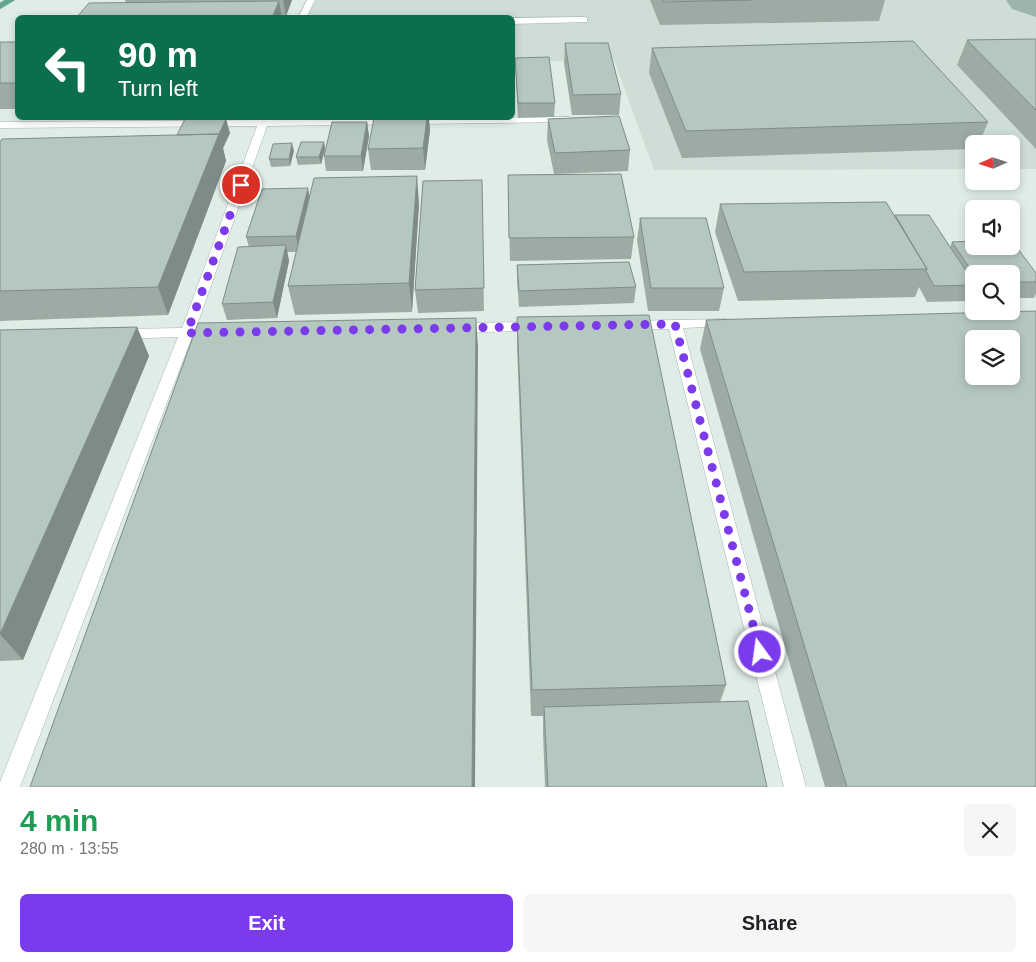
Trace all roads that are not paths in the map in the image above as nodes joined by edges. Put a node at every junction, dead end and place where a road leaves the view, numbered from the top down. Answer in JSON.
{"nodes":[{"id":1,"x":11,"y":0,"type":"edge"},
{"id":2,"x":311,"y":0,"type":"edge"},
{"id":3,"x":0,"y":7,"type":"edge"},
{"id":4,"x":304,"y":15,"type":"edge"},
{"id":5,"x":584,"y":20,"type":"dead end"},
{"id":6,"x":515,"y":21,"type":"edge"},
{"id":7,"x":261,"y":120,"type":"edge"},
{"id":8,"x":573,"y":120,"type":"edge"},
{"id":9,"x":0,"y":125,"type":"edge"},
{"id":10,"x":743,"y":323,"type":"edge"},
{"id":11,"x":675,"y":324,"type":"junction"},
{"id":12,"x":615,"y":325,"type":"edge"},
{"id":13,"x":555,"y":326,"type":"edge"},
{"id":14,"x":446,"y":328,"type":"edge"},
{"id":15,"x":227,"y":332,"type":"edge"},
{"id":16,"x":187,"y":333,"type":"junction"},
{"id":17,"x":108,"y":334,"type":"edge"},
{"id":18,"x":9,"y":787,"type":"edge"},
{"id":19,"x":795,"y":787,"type":"edge"}],
"edges":[{"from":1,"to":3,"type":"main road"},
{"from":2,"to":4,"type":"lane"},
{"from":5,"to":6,"type":"lane"},
{"from":7,"to":8,"type":"lane"},
{"from":7,"to":9,"type":"lane"},
{"from":7,"to":16,"type":"lane"},
{"from":10,"to":11,"type":"lane"},
{"from":11,"to":12,"type":"lane"},
{"from":11,"to":19,"type":"lane"},
{"from":13,"to":14,"type":"lane"},
{"from":15,"to":16,"type":"lane"},
{"from":16,"to":17,"type":"lane"},
{"from":16,"to":18,"type":"lane"}]}
